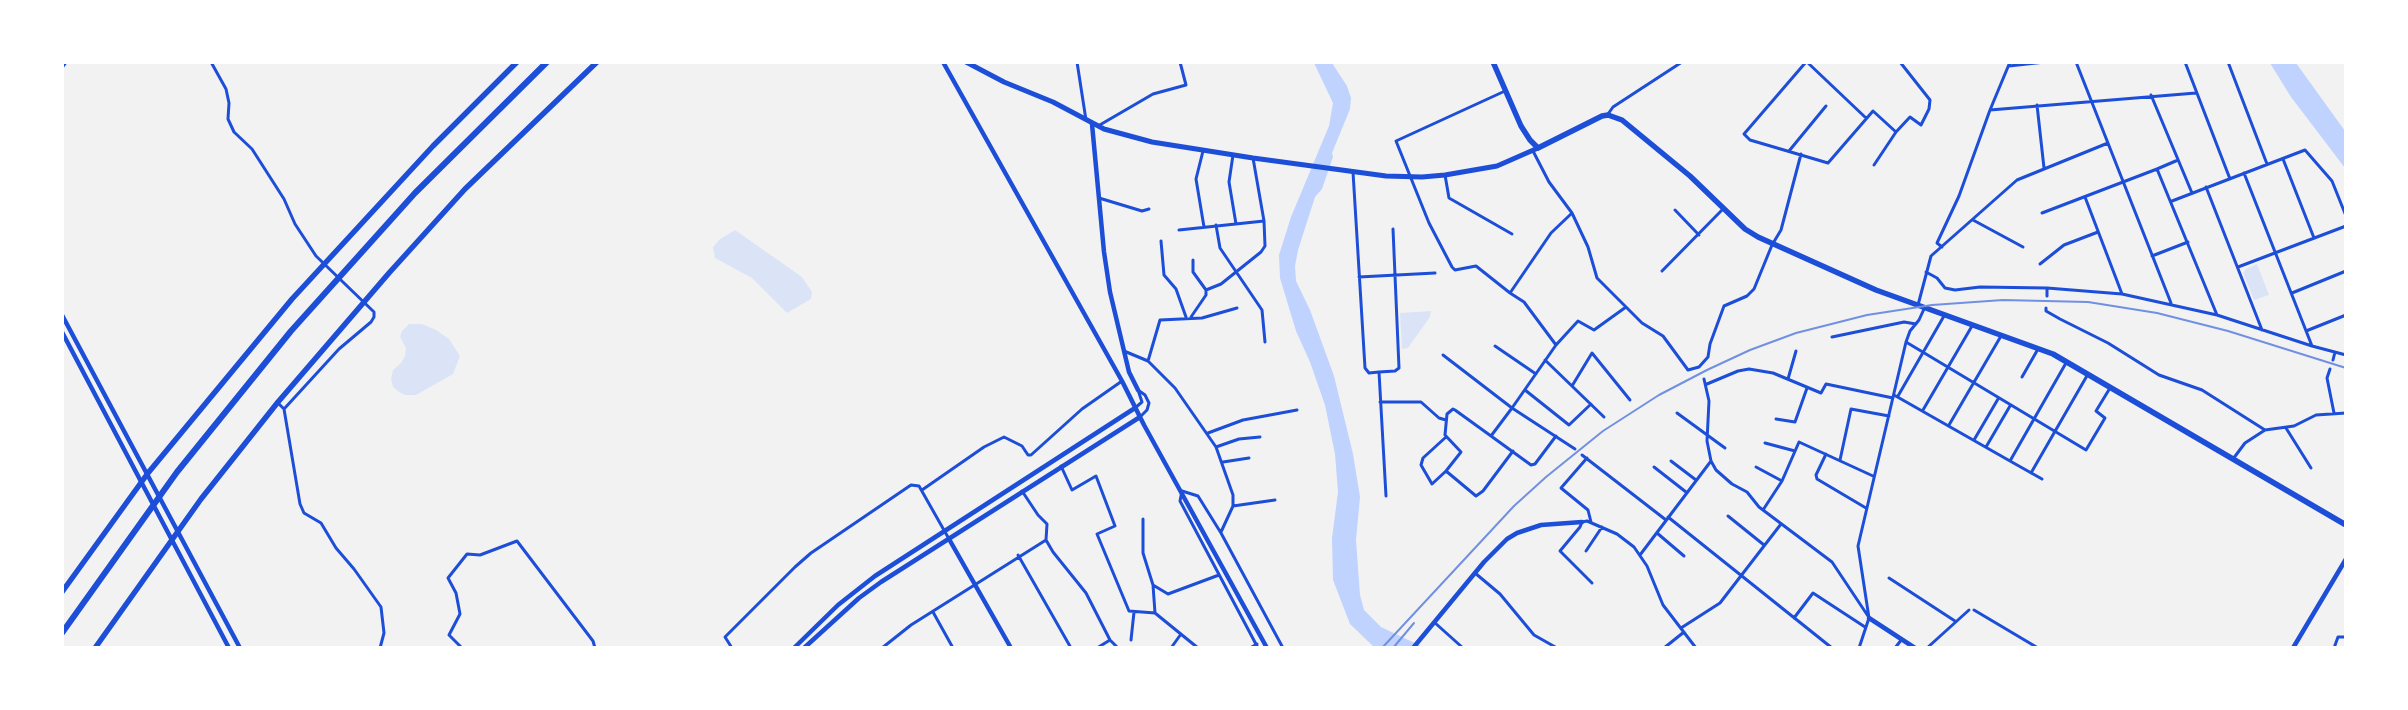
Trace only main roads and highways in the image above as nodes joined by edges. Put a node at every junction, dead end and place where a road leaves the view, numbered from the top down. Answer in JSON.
{"nodes":[{"id":1,"x":65,"y":62,"type":"edge"},
{"id":2,"x":517,"y":62,"type":"edge"},
{"id":3,"x":546,"y":62,"type":"edge"},
{"id":4,"x":597,"y":62,"type":"edge"},
{"id":5,"x":1493,"y":62,"type":"edge"},
{"id":6,"x":970,"y":63,"type":"edge"},
{"id":7,"x":62,"y":66,"type":"edge"},
{"id":8,"x":1535,"y":149,"type":"junction"},
{"id":9,"x":2346,"y":525,"type":"edge"},
{"id":10,"x":62,"y":592,"type":"edge"},
{"id":11,"x":62,"y":633,"type":"edge"},
{"id":12,"x":94,"y":648,"type":"edge"}],
"edges":[{"from":1,"to":7,"type":"main road"},
{"from":2,"to":10,"type":"main road"},
{"from":3,"to":11,"type":"highway"},
{"from":4,"to":12,"type":"main road"},
{"from":5,"to":8,"type":"main road"},
{"from":6,"to":8,"type":"main road"},
{"from":8,"to":9,"type":"main road"}]}
